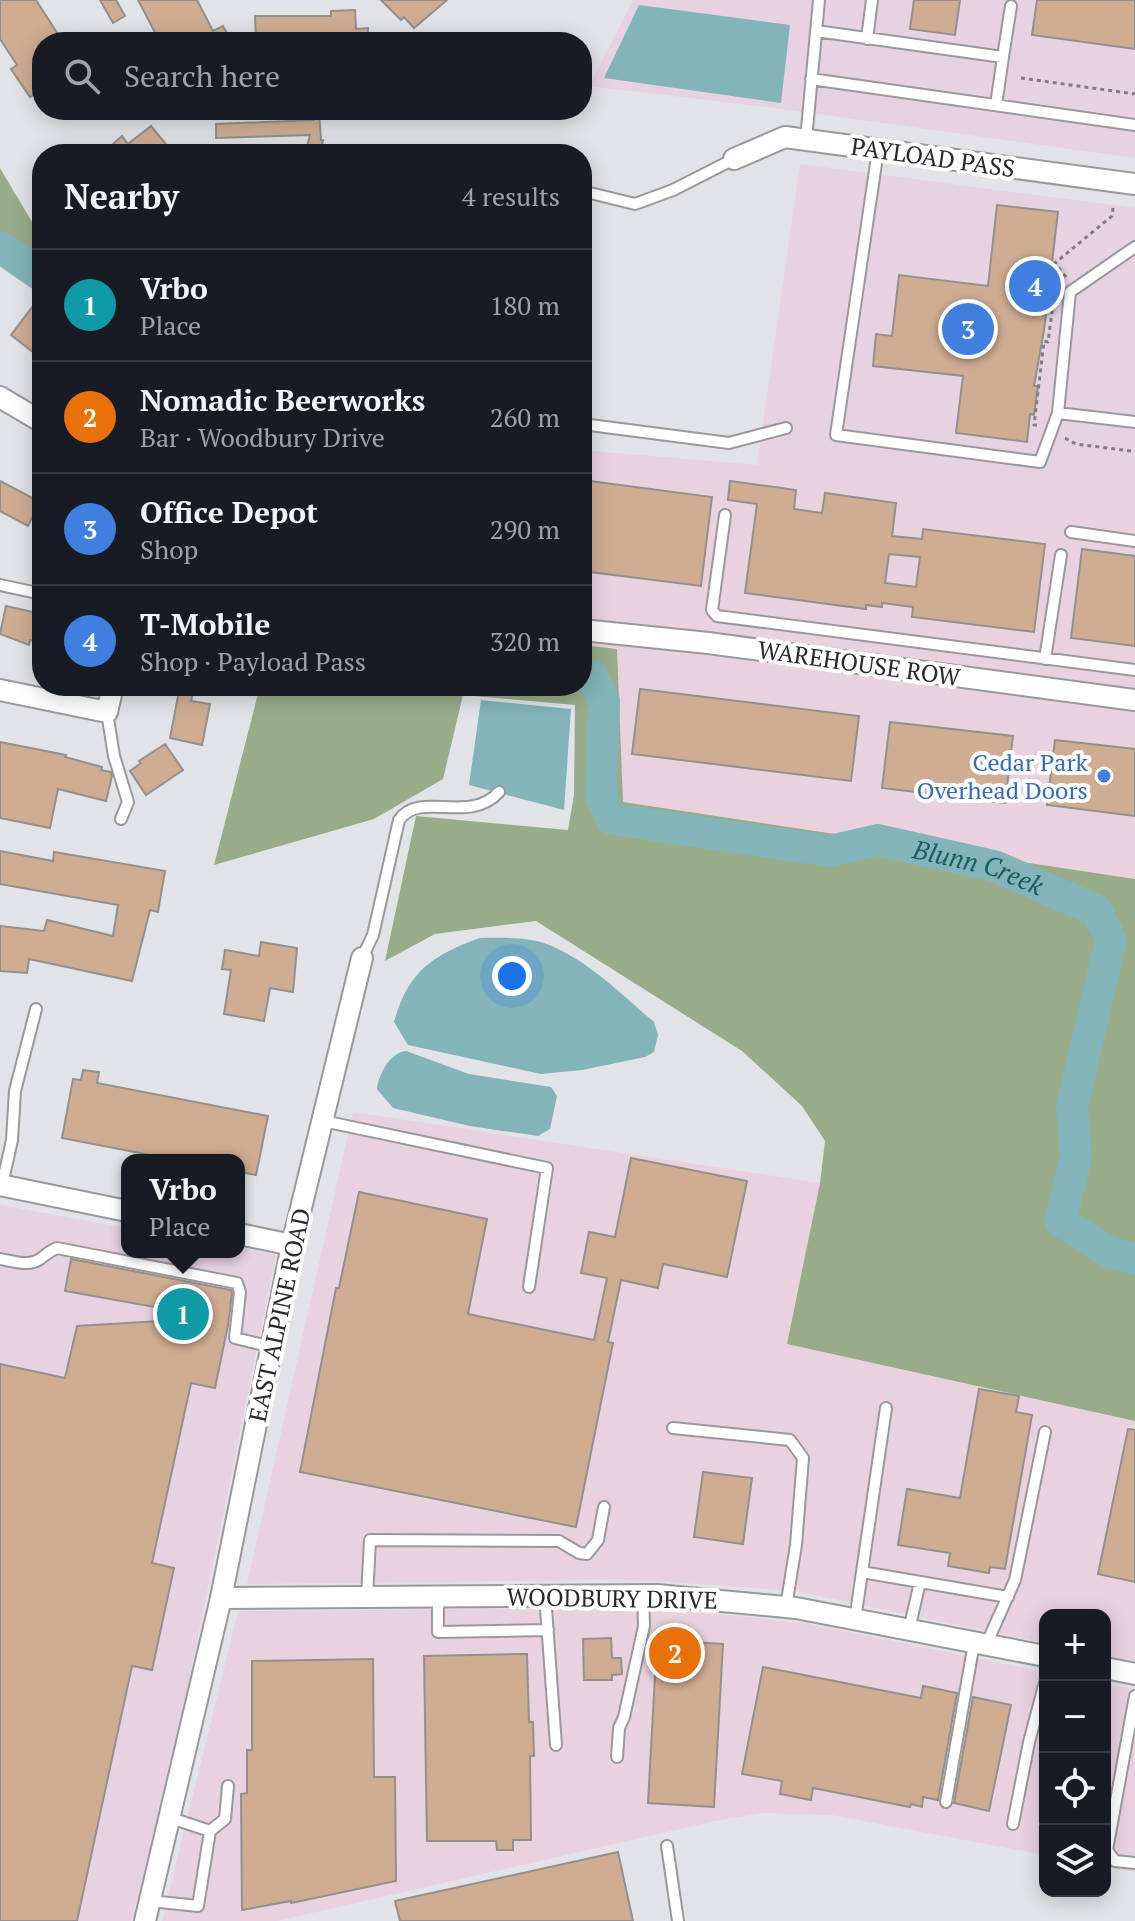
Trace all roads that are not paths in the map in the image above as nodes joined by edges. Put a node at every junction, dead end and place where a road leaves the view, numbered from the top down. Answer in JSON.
{"nodes":[{"id":1,"x":819,"y":0,"type":"edge"},
{"id":2,"x":872,"y":0,"type":"edge"},
{"id":3,"x":1011,"y":6,"type":"dead end"},
{"id":4,"x":816,"y":31,"type":"junction"},
{"id":5,"x":867,"y":39,"type":"junction"},
{"id":6,"x":1003,"y":57,"type":"junction"},
{"id":7,"x":811,"y":79,"type":"junction"},
{"id":8,"x":996,"y":105,"type":"junction"},
{"id":9,"x":1135,"y":125,"type":"edge"},
{"id":10,"x":806,"y":140,"type":"junction"},
{"id":11,"x":878,"y":150,"type":"junction"},
{"id":12,"x":734,"y":159,"type":"joint"},
{"id":13,"x":1135,"y":184,"type":"edge"},
{"id":14,"x":592,"y":193,"type":"edge"},
{"id":15,"x":1135,"y":247,"type":"edge"},
{"id":16,"x":0,"y":397,"type":"edge"},
{"id":17,"x":1058,"y":413,"type":"junction"},
{"id":18,"x":32,"y":416,"type":"edge"},
{"id":19,"x":1135,"y":422,"type":"edge"},
{"id":20,"x":592,"y":425,"type":"edge"},
{"id":21,"x":786,"y":428,"type":"dead end"},
{"id":22,"x":725,"y":515,"type":"dead end"},
{"id":23,"x":1071,"y":532,"type":"dead end"},
{"id":24,"x":1135,"y":541,"type":"edge"},
{"id":25,"x":1061,"y":555,"type":"dead end"},
{"id":26,"x":0,"y":585,"type":"edge"},
{"id":27,"x":32,"y":592,"type":"edge"},
{"id":28,"x":592,"y":631,"type":"edge"},
{"id":29,"x":1045,"y":659,"type":"junction"},
{"id":30,"x":1135,"y":670,"type":"edge"},
{"id":31,"x":0,"y":690,"type":"edge"},
{"id":32,"x":111,"y":696,"type":"edge"},
{"id":33,"x":1135,"y":700,"type":"edge"},
{"id":34,"x":107,"y":712,"type":"junction"},
{"id":35,"x":499,"y":792,"type":"dead end"},
{"id":36,"x":121,"y":819,"type":"dead end"},
{"id":37,"x":362,"y":958,"type":"joint"},
{"id":38,"x":36,"y":1009,"type":"dead end"},
{"id":39,"x":323,"y":1121,"type":"junction"},
{"id":40,"x":1,"y":1185,"type":"edge"},
{"id":41,"x":121,"y":1210,"type":"edge"},
{"id":42,"x":245,"y":1235,"type":"edge"},
{"id":43,"x":292,"y":1245,"type":"junction"},
{"id":44,"x":0,"y":1259,"type":"edge"},
{"id":45,"x":529,"y":1287,"type":"dead end"},
{"id":46,"x":272,"y":1347,"type":"junction"},
{"id":47,"x":886,"y":1408,"type":"dead end"},
{"id":48,"x":673,"y":1428,"type":"dead end"},
{"id":49,"x":1045,"y":1432,"type":"dead end"},
{"id":50,"x":604,"y":1507,"type":"dead end"},
{"id":51,"x":862,"y":1572,"type":"junction"},
{"id":52,"x":920,"y":1582,"type":"junction"},
{"id":53,"x":438,"y":1595,"type":"junction"},
{"id":54,"x":545,"y":1595,"type":"junction"},
{"id":55,"x":643,"y":1595,"type":"junction"},
{"id":56,"x":367,"y":1597,"type":"junction"},
{"id":57,"x":1008,"y":1597,"type":"junction"},
{"id":58,"x":221,"y":1598,"type":"junction"},
{"id":59,"x":786,"y":1607,"type":"junction"},
{"id":60,"x":855,"y":1620,"type":"junction"},
{"id":61,"x":548,"y":1630,"type":"junction"},
{"id":62,"x":909,"y":1630,"type":"junction"},
{"id":63,"x":980,"y":1644,"type":"junction"},
{"id":64,"x":1039,"y":1655,"type":"edge"},
{"id":65,"x":1111,"y":1669,"type":"edge"},
{"id":66,"x":1135,"y":1674,"type":"edge"},
{"id":67,"x":1135,"y":1696,"type":"edge"},
{"id":68,"x":1039,"y":1704,"type":"edge"},
{"id":69,"x":1133,"y":1715,"type":"edge"},
{"id":70,"x":556,"y":1745,"type":"dead end"},
{"id":71,"x":617,"y":1757,"type":"dead end"},
{"id":72,"x":228,"y":1786,"type":"dead end"},
{"id":73,"x":946,"y":1802,"type":"dead end"},
{"id":74,"x":171,"y":1818,"type":"junction"},
{"id":75,"x":1013,"y":1824,"type":"dead end"},
{"id":76,"x":210,"y":1831,"type":"junction"},
{"id":77,"x":667,"y":1846,"type":"dead end"},
{"id":78,"x":1135,"y":1863,"type":"edge"},
{"id":79,"x":147,"y":1911,"type":"edge"},
{"id":80,"x":678,"y":1921,"type":"edge"}],
"edges":[{"from":1,"to":4,"type":"lane"},
{"from":2,"to":5,"type":"lane"},
{"from":3,"to":6,"type":"lane"},
{"from":4,"to":5,"type":"lane"},
{"from":4,"to":7,"type":"lane"},
{"from":5,"to":6,"type":"lane"},
{"from":6,"to":8,"type":"lane"},
{"from":7,"to":8,"type":"lane"},
{"from":7,"to":10,"type":"lane"},
{"from":8,"to":9,"type":"lane"},
{"from":10,"to":11,"type":"street","name":"PAYLOAD PASS"},
{"from":10,"to":12,"type":"street","name":"PAYLOAD PASS"},
{"from":11,"to":13,"type":"street","name":"PAYLOAD PASS"},
{"from":11,"to":17,"type":"lane"},
{"from":12,"to":14,"type":"lane"},
{"from":15,"to":17,"type":"lane"},
{"from":16,"to":18,"type":"street"},
{"from":17,"to":19,"type":"lane"},
{"from":20,"to":21,"type":"lane"},
{"from":22,"to":29,"type":"lane"},
{"from":23,"to":24,"type":"lane"},
{"from":25,"to":29,"type":"lane"},
{"from":26,"to":27,"type":"lane"},
{"from":28,"to":33,"type":"street","name":"WAREHOUSE ROW"},
{"from":29,"to":30,"type":"lane"},
{"from":31,"to":34,"type":"street"},
{"from":32,"to":34,"type":"street"},
{"from":34,"to":36,"type":"lane"},
{"from":35,"to":37,"type":"lane","name":"EAST ALPINE ROAD"},
{"from":37,"to":39,"type":"street","name":"EAST ALPINE ROAD"},
{"from":38,"to":40,"type":"lane"},
{"from":39,"to":43,"type":"street","name":"EAST ALPINE ROAD"},
{"from":39,"to":45,"type":"lane"},
{"from":40,"to":41,"type":"street"},
{"from":42,"to":43,"type":"street"},
{"from":43,"to":46,"type":"street","name":"EAST ALPINE ROAD"},
{"from":44,"to":46,"type":"lane"},
{"from":46,"to":58,"type":"street","name":"EAST ALPINE ROAD"},
{"from":47,"to":51,"type":"lane"},
{"from":48,"to":59,"type":"lane"},
{"from":49,"to":57,"type":"lane"},
{"from":50,"to":56,"type":"lane"},
{"from":51,"to":52,"type":"lane"},
{"from":51,"to":60,"type":"lane"},
{"from":52,"to":57,"type":"lane"},
{"from":52,"to":62,"type":"lane"},
{"from":53,"to":54,"type":"street","name":"WOODBURY DRIVE"},
{"from":53,"to":56,"type":"street","name":"WOODBURY DRIVE"},
{"from":53,"to":61,"type":"lane"},
{"from":54,"to":55,"type":"street","name":"WOODBURY DRIVE"},
{"from":54,"to":61,"type":"lane"},
{"from":55,"to":59,"type":"street","name":"WOODBURY DRIVE"},
{"from":55,"to":71,"type":"lane"},
{"from":56,"to":58,"type":"street","name":"WOODBURY DRIVE"},
{"from":57,"to":63,"type":"lane"},
{"from":58,"to":74,"type":"street","name":"EAST ALPINE ROAD"},
{"from":59,"to":60,"type":"street","name":"WOODBURY DRIVE"},
{"from":60,"to":62,"type":"street","name":"WOODBURY DRIVE"},
{"from":61,"to":70,"type":"lane"},
{"from":62,"to":63,"type":"street","name":"WOODBURY DRIVE"},
{"from":63,"to":64,"type":"street","name":"WOODBURY DRIVE"},
{"from":63,"to":73,"type":"lane"},
{"from":65,"to":66,"type":"street"},
{"from":67,"to":69,"type":"lane"},
{"from":68,"to":75,"type":"lane"},
{"from":69,"to":78,"type":"lane"},
{"from":72,"to":76,"type":"lane"},
{"from":74,"to":76,"type":"lane"},
{"from":74,"to":79,"type":"street","name":"EAST ALPINE ROAD"},
{"from":76,"to":79,"type":"lane"},
{"from":77,"to":80,"type":"lane"}]}
